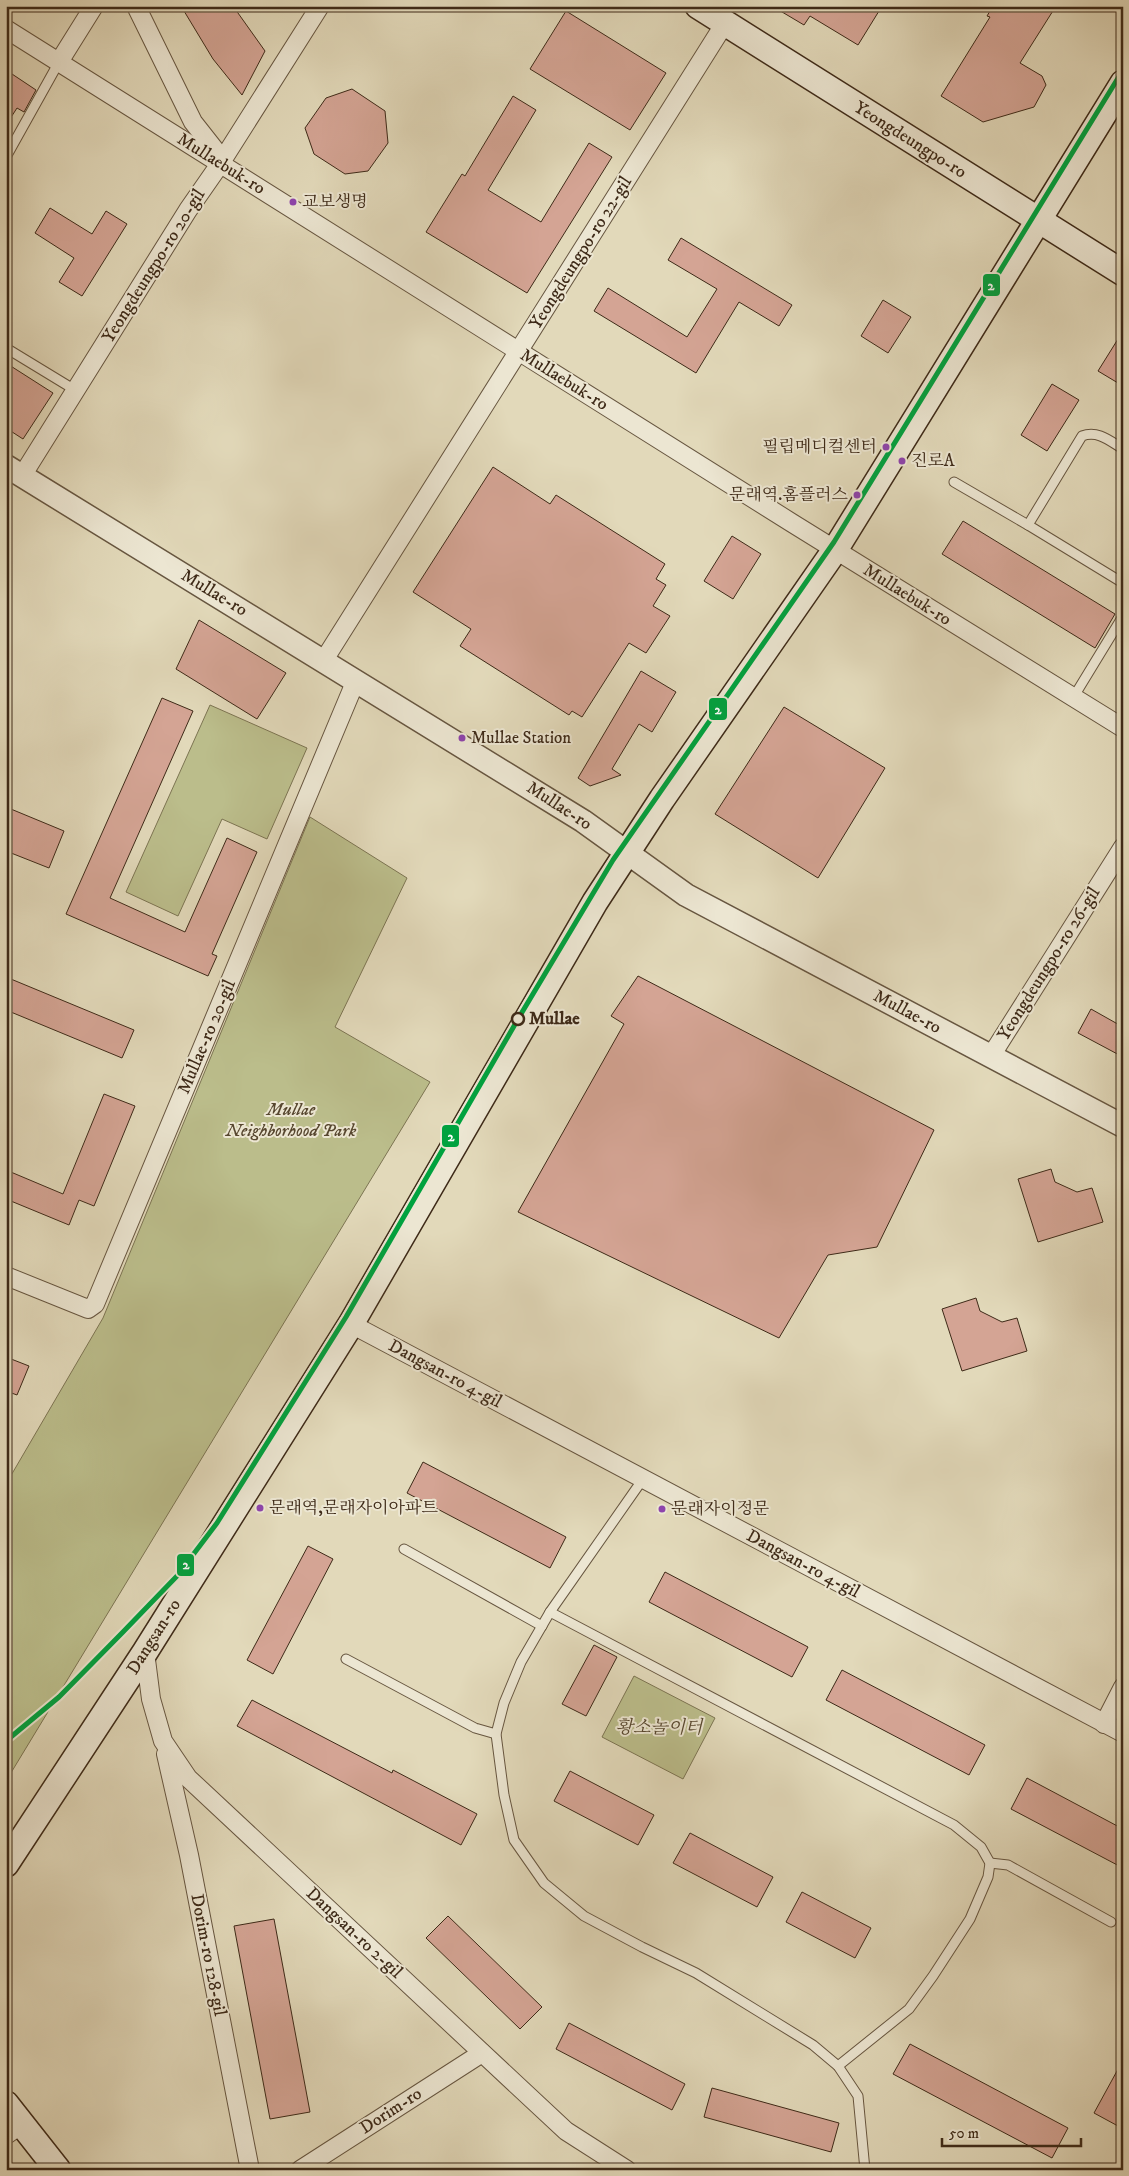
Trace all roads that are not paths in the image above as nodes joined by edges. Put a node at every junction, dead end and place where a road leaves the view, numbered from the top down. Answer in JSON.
{"nodes":[{"id":1,"x":94,"y":6,"type":"edge"},
{"id":2,"x":136,"y":6,"type":"edge"},
{"id":3,"x":320,"y":6,"type":"edge"},
{"id":4,"x":698,"y":6,"type":"edge"},
{"id":5,"x":725,"y":23,"type":"junction"},
{"id":6,"x":6,"y":29,"type":"edge"},
{"id":7,"x":59,"y":62,"type":"junction"},
{"id":8,"x":1119,"y":97,"type":"edge"},
{"id":9,"x":6,"y":157,"type":"edge"},
{"id":10,"x":220,"y":164,"type":"junction"},
{"id":11,"x":1038,"y":221,"type":"junction"},
{"id":12,"x":1123,"y":273,"type":"edge"},
{"id":13,"x":6,"y":348,"type":"edge"},
{"id":14,"x":518,"y":351,"type":"junction"},
{"id":15,"x":75,"y":390,"type":"junction"},
{"id":16,"x":1123,"y":449,"type":"edge"},
{"id":17,"x":14,"y":471,"type":"edge"},
{"id":18,"x":954,"y":482,"type":"dead end"},
{"id":19,"x":1028,"y":525,"type":"junction"},
{"id":20,"x":835,"y":550,"type":"junction"},
{"id":21,"x":1123,"y":583,"type":"edge"},
{"id":22,"x":1123,"y":616,"type":"edge"},
{"id":23,"x":324,"y":660,"type":"junction"},
{"id":24,"x":356,"y":680,"type":"junction"},
{"id":25,"x":1073,"y":698,"type":"junction"},
{"id":26,"x":1123,"y":728,"type":"edge"},
{"id":27,"x":1123,"y":847,"type":"edge"},
{"id":28,"x":627,"y":852,"type":"junction"},
{"id":29,"x":991,"y":1056,"type":"junction"},
{"id":30,"x":1123,"y":1126,"type":"edge"},
{"id":31,"x":6,"y":1276,"type":"edge"},
{"id":32,"x":351,"y":1324,"type":"junction"},
{"id":33,"x":643,"y":1479,"type":"junction"},
{"id":34,"x":404,"y":1549,"type":"dead end"},
{"id":35,"x":550,"y":1612,"type":"junction"},
{"id":36,"x":542,"y":1626,"type":"junction"},
{"id":37,"x":145,"y":1652,"type":"junction"},
{"id":38,"x":346,"y":1659,"type":"dead end"},
{"id":39,"x":1123,"y":1687,"type":"edge"},
{"id":40,"x":1104,"y":1724,"type":"junction"},
{"id":41,"x":496,"y":1734,"type":"junction"},
{"id":42,"x":1123,"y":1734,"type":"edge"},
{"id":43,"x":163,"y":1741,"type":"junction"},
{"id":44,"x":990,"y":1863,"type":"junction"},
{"id":45,"x":6,"y":1864,"type":"edge"},
{"id":46,"x":1111,"y":1922,"type":"dead end"},
{"id":47,"x":482,"y":2053,"type":"junction"},
{"id":48,"x":838,"y":2066,"type":"junction"},
{"id":49,"x":6,"y":2104,"type":"edge"},
{"id":50,"x":14,"y":2130,"type":"edge"},
{"id":51,"x":58,"y":2170,"type":"edge"},
{"id":52,"x":250,"y":2170,"type":"edge"},
{"id":53,"x":300,"y":2170,"type":"edge"},
{"id":54,"x":627,"y":2170,"type":"edge"},
{"id":55,"x":865,"y":2170,"type":"edge"}],
"edges":[{"from":1,"to":7,"type":"street"},
{"from":2,"to":10,"type":"street"},
{"from":3,"to":10,"type":"street","name":"Yeongdeungpo-ro 20-gil"},
{"from":4,"to":5,"type":"main road","name":"Yeongdeungpo-ro"},
{"from":5,"to":11,"type":"main road","name":"Yeongdeungpo-ro"},
{"from":5,"to":14,"type":"street","name":"Yeongdeungpo-ro 22-gil"},
{"from":6,"to":7,"type":"street","name":"Mullaebuk-ro"},
{"from":7,"to":9,"type":"lane"},
{"from":7,"to":10,"type":"street","name":"Mullaebuk-ro"},
{"from":8,"to":11,"type":"main road","name":"Dangsan-ro"},
{"from":10,"to":14,"type":"street","name":"Mullaebuk-ro"},
{"from":10,"to":15,"type":"street","name":"Yeongdeungpo-ro 20-gil"},
{"from":11,"to":12,"type":"main road","name":"Yeongdeungpo-ro"},
{"from":11,"to":20,"type":"main road","name":"Dangsan-ro"},
{"from":13,"to":15,"type":"lane"},
{"from":14,"to":20,"type":"street","name":"Mullaebuk-ro"},
{"from":14,"to":23,"type":"street","name":"Yeongdeungpo-ro 22-gil"},
{"from":15,"to":17,"type":"street","name":"Yeongdeungpo-ro 20-gil"},
{"from":16,"to":19,"type":"lane"},
{"from":17,"to":23,"type":"street","name":"Mullae-ro"},
{"from":18,"to":19,"type":"lane"},
{"from":19,"to":21,"type":"lane"},
{"from":20,"to":25,"type":"street","name":"Mullaebuk-ro"},
{"from":20,"to":28,"type":"main road","name":"Dangsan-ro"},
{"from":22,"to":25,"type":"lane"},
{"from":23,"to":24,"type":"street","name":"Mullae-ro"},
{"from":24,"to":28,"type":"street","name":"Mullae-ro"},
{"from":24,"to":31,"type":"street","name":"Mullae-ro 20-gil"},
{"from":25,"to":26,"type":"street","name":"Mullaebuk-ro"},
{"from":27,"to":29,"type":"street","name":"Yeongdeungpo-ro 26-gil"},
{"from":28,"to":29,"type":"street","name":"Mullae-ro"},
{"from":28,"to":32,"type":"main road","name":"Dangsan-ro"},
{"from":29,"to":30,"type":"street","name":"Mullae-ro"},
{"from":32,"to":33,"type":"street","name":"Dangsan-ro 4-gil"},
{"from":32,"to":37,"type":"main road","name":"Dangsan-ro"},
{"from":33,"to":35,"type":"lane"},
{"from":33,"to":40,"type":"street","name":"Dangsan-ro 4-gil"},
{"from":34,"to":36,"type":"lane"},
{"from":35,"to":36,"type":"lane"},
{"from":35,"to":44,"type":"lane"},
{"from":36,"to":41,"type":"lane"},
{"from":37,"to":43,"type":"street","name":"Dangsan-ro 2-gil"},
{"from":37,"to":45,"type":"main road","name":"Dangsan-ro"},
{"from":38,"to":41,"type":"lane"},
{"from":39,"to":40,"type":"street"},
{"from":40,"to":42,"type":"street","name":"Dangsan-ro 4-gil"},
{"from":41,"to":48,"type":"lane"},
{"from":43,"to":47,"type":"street","name":"Dangsan-ro 2-gil"},
{"from":43,"to":52,"type":"street","name":"Dorim-ro 128-gil"},
{"from":44,"to":46,"type":"lane"},
{"from":44,"to":48,"type":"lane"},
{"from":47,"to":53,"type":"street","name":"Dorim-ro"},
{"from":47,"to":54,"type":"street","name":"Dangsan-ro 2-gil"},
{"from":48,"to":55,"type":"lane"},
{"from":49,"to":50,"type":"main road"},
{"from":50,"to":51,"type":"main road"}]}
